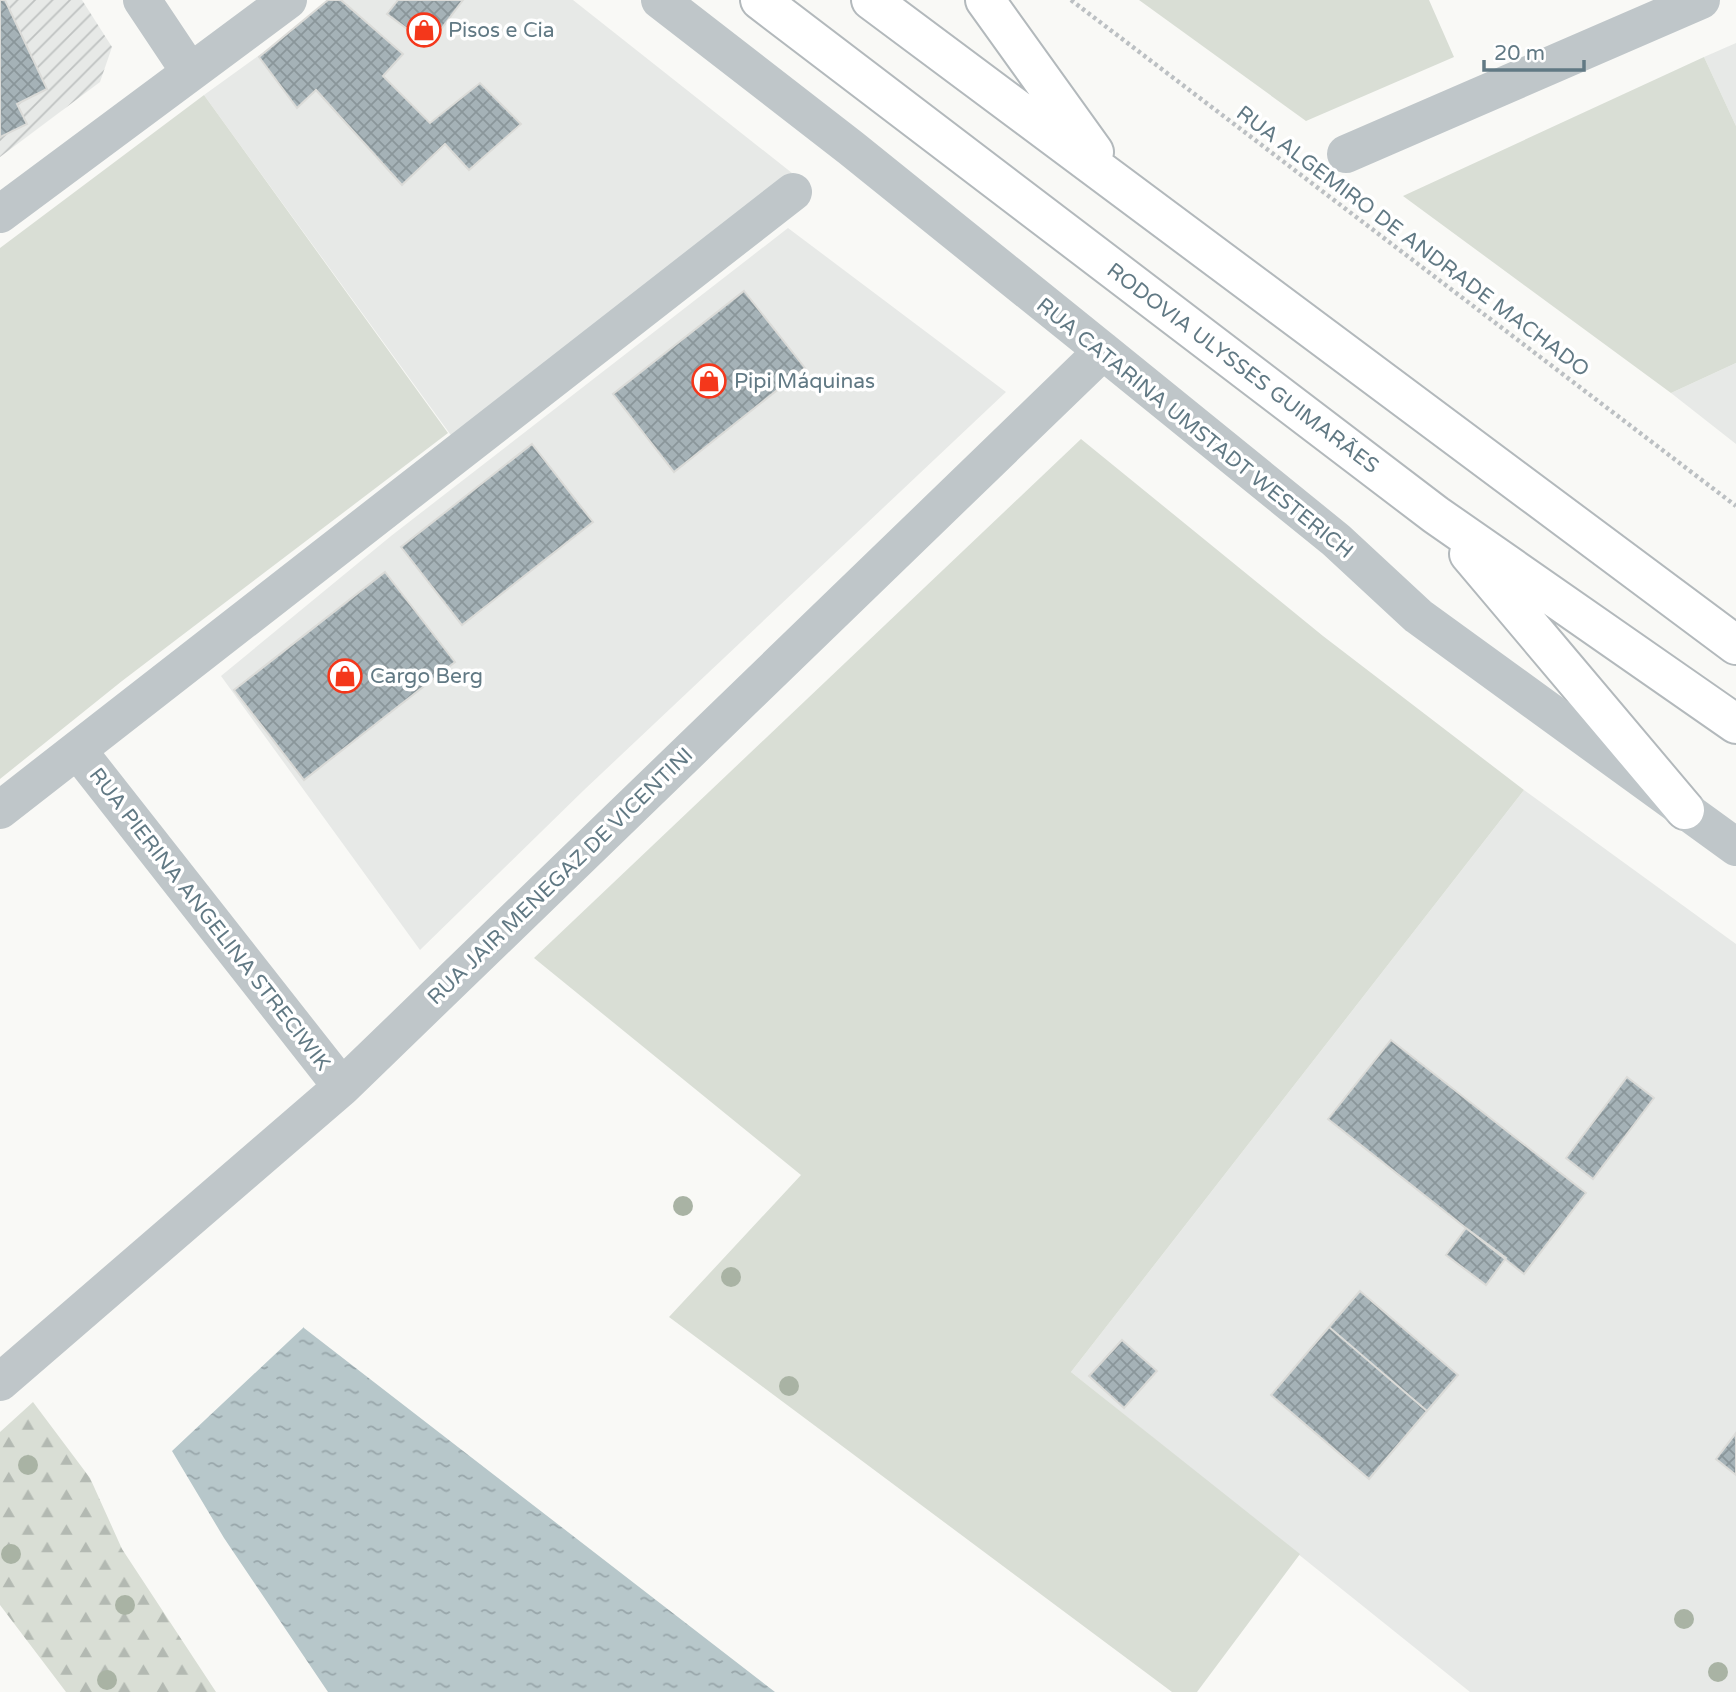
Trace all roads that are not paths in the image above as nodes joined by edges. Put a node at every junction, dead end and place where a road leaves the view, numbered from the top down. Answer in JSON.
{"nodes":[{"id":1,"x":142,"y":0,"type":"edge"},
{"id":2,"x":288,"y":0,"type":"edge"},
{"id":3,"x":660,"y":0,"type":"edge"},
{"id":4,"x":760,"y":0,"type":"edge"},
{"id":5,"x":871,"y":0,"type":"edge"},
{"id":6,"x":985,"y":0,"type":"edge"},
{"id":7,"x":1701,"y":0,"type":"edge"},
{"id":8,"x":190,"y":72,"type":"junction"},
{"id":9,"x":1346,"y":154,"type":"dead end"},
{"id":10,"x":1116,"y":182,"type":"junction"},
{"id":11,"x":793,"y":192,"type":"dead end"},
{"id":12,"x":0,"y":214,"type":"edge"},
{"id":13,"x":1104,"y":351,"type":"junction"},
{"id":14,"x":1436,"y":515,"type":"junction"},
{"id":15,"x":1736,"y":645,"type":"edge"},
{"id":16,"x":1736,"y":724,"type":"edge"},
{"id":17,"x":78,"y":751,"type":"junction"},
{"id":18,"x":0,"y":810,"type":"edge"},
{"id":19,"x":1685,"y":810,"type":"junction"},
{"id":20,"x":1736,"y":847,"type":"edge"},
{"id":21,"x":342,"y":1087,"type":"junction"},
{"id":22,"x":0,"y":1382,"type":"edge"}],
"edges":[{"from":1,"to":8,"type":"street"},
{"from":2,"to":8,"type":"street"},
{"from":3,"to":13,"type":"street","name":"RUA CATARINA UMSTADT WESTERICH"},
{"from":4,"to":14,"type":"highway","name":"RODOVIA ULYSSES GUIMARÃES"},
{"from":5,"to":10,"type":"highway"},
{"from":6,"to":10,"type":"highway"},
{"from":7,"to":9,"type":"street"},
{"from":8,"to":12,"type":"street"},
{"from":10,"to":15,"type":"highway"},
{"from":11,"to":17,"type":"street"},
{"from":13,"to":19,"type":"street","name":"RUA CATARINA UMSTADT WESTERICH"},
{"from":13,"to":21,"type":"street","name":"RUA JAIR MENEGAZ DE VICENTINI"},
{"from":14,"to":16,"type":"highway","name":"RODOVIA ULYSSES GUIMARÃES"},
{"from":14,"to":19,"type":"highway"},
{"from":17,"to":18,"type":"street"},
{"from":17,"to":21,"type":"street","name":"RUA PIERINA ANGELINA STRECIWIK"},
{"from":19,"to":20,"type":"street","name":"RUA CATARINA UMSTADT WESTERICH"},
{"from":21,"to":22,"type":"street","name":"RUA JAIR MENEGAZ DE VICENTINI"}]}
